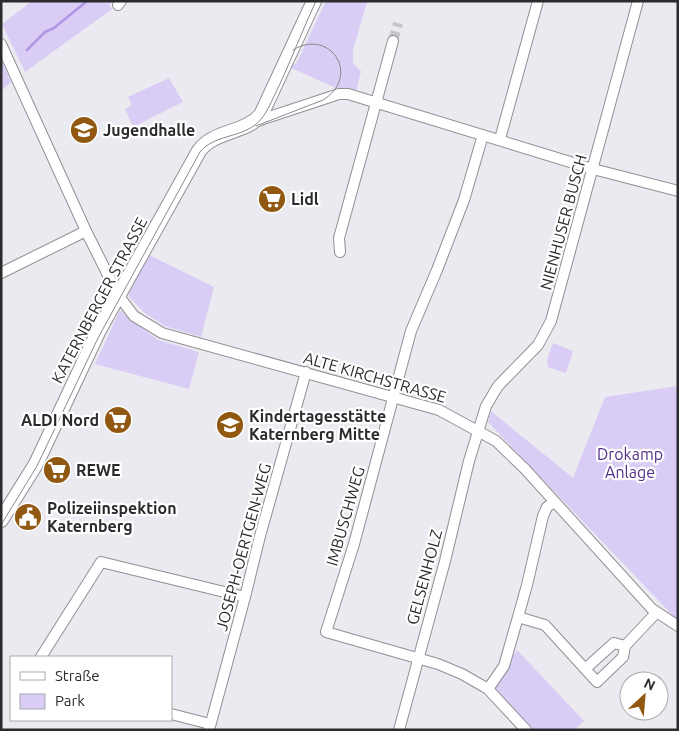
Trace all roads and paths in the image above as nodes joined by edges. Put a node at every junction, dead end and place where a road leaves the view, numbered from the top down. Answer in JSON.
{"nodes":[{"id":1,"x":314,"y":1,"type":"edge"},
{"id":2,"x":538,"y":1,"type":"edge"},
{"id":3,"x":638,"y":1,"type":"edge"},
{"id":4,"x":393,"y":41,"type":"tunnel mouth"},
{"id":5,"x":1,"y":44,"type":"edge"},
{"id":6,"x":376,"y":102,"type":"junction"},
{"id":7,"x":253,"y":123,"type":"junction"},
{"id":8,"x":483,"y":135,"type":"junction"},
{"id":9,"x":500,"y":139,"type":"junction"},
{"id":10,"x":593,"y":169,"type":"junction"},
{"id":11,"x":678,"y":191,"type":"edge"},
{"id":12,"x":86,"y":231,"type":"junction"},
{"id":13,"x":340,"y":252,"type":"dead end"},
{"id":14,"x":1,"y":273,"type":"edge"},
{"id":15,"x":118,"y":295,"type":"junction"},
{"id":16,"x":306,"y":372,"type":"junction"},
{"id":17,"x":394,"y":397,"type":"junction"},
{"id":18,"x":478,"y":431,"type":"junction"},
{"id":19,"x":554,"y":502,"type":"junction"},
{"id":20,"x":1,"y":520,"type":"edge"},
{"id":21,"x":245,"y":597,"type":"junction"},
{"id":22,"x":656,"y":613,"type":"junction"},
{"id":23,"x":518,"y":617,"type":"junction"},
{"id":24,"x":678,"y":626,"type":"edge"},
{"id":25,"x":626,"y":646,"type":"junction"},
{"id":26,"x":42,"y":656,"type":"edge"},
{"id":27,"x":418,"y":658,"type":"junction"},
{"id":28,"x":585,"y":669,"type":"junction"},
{"id":29,"x":488,"y":689,"type":"junction"},
{"id":30,"x":172,"y":714,"type":"edge"},
{"id":31,"x":209,"y":727,"type":"edge"},
{"id":32,"x":399,"y":730,"type":"edge"},
{"id":33,"x":526,"y":730,"type":"edge"}],
"edges":[{"from":1,"to":7,"type":"main road"},
{"from":2,"to":9,"type":"street"},
{"from":3,"to":10,"type":"street","name":"NIENHUSER BUSCH"},
{"from":4,"to":6,"type":"street"},
{"from":5,"to":12,"type":"street","name":"ALTE KIRCHSTRASSE"},
{"from":6,"to":7,"type":"street","name":"KATERNBERGER STRASSE"},
{"from":6,"to":8,"type":"street","name":"KATERNBERGER STRASSE"},
{"from":6,"to":13,"type":"street"},
{"from":7,"to":15,"type":"main road","name":"KATERNBERGER STRASSE"},
{"from":8,"to":9,"type":"street","name":"KATERNBERGER STRASSE"},
{"from":8,"to":17,"type":"street","name":"IMBUSCHWEG"},
{"from":9,"to":10,"type":"street","name":"KATERNBERGER STRASSE"},
{"from":10,"to":11,"type":"street","name":"KATERNBERGER STRASSE"},
{"from":10,"to":18,"type":"street","name":"NIENHUSER BUSCH"},
{"from":12,"to":14,"type":"street"},
{"from":12,"to":15,"type":"street","name":"ALTE KIRCHSTRASSE"},
{"from":15,"to":16,"type":"street","name":"ALTE KIRCHSTRASSE"},
{"from":15,"to":20,"type":"main road","name":"KATERNBERGER STRASSE"},
{"from":16,"to":17,"type":"street","name":"ALTE KIRCHSTRASSE"},
{"from":16,"to":21,"type":"street","name":"JOSEPH-OERTGEN-WEG"},
{"from":17,"to":18,"type":"street","name":"ALTE KIRCHSTRASSE"},
{"from":17,"to":27,"type":"street","name":"IMBUSCHWEG"},
{"from":18,"to":19,"type":"street","name":"ALTE KIRCHSTRASSE"},
{"from":18,"to":27,"type":"street","name":"GELSENHOLZ"},
{"from":19,"to":22,"type":"street","name":"ALTE KIRCHSTRASSE"},
{"from":19,"to":23,"type":"street"},
{"from":21,"to":26,"type":"street"},
{"from":21,"to":31,"type":"street","name":"JOSEPH-OERTGEN-WEG"},
{"from":22,"to":24,"type":"street","name":"ALTE KIRCHSTRASSE"},
{"from":22,"to":25,"type":"street"},
{"from":23,"to":28,"type":"street"},
{"from":23,"to":29,"type":"street"},
{"from":25,"to":28,"type":"street"},
{"from":25,"to":28,"type":"street"},
{"from":27,"to":29,"type":"street","name":"IMBUSCHWEG"},
{"from":27,"to":32,"type":"street","name":"GELSENHOLZ"},
{"from":29,"to":33,"type":"street","name":"IMBUSCHWEG"},
{"from":30,"to":31,"type":"street"}]}
